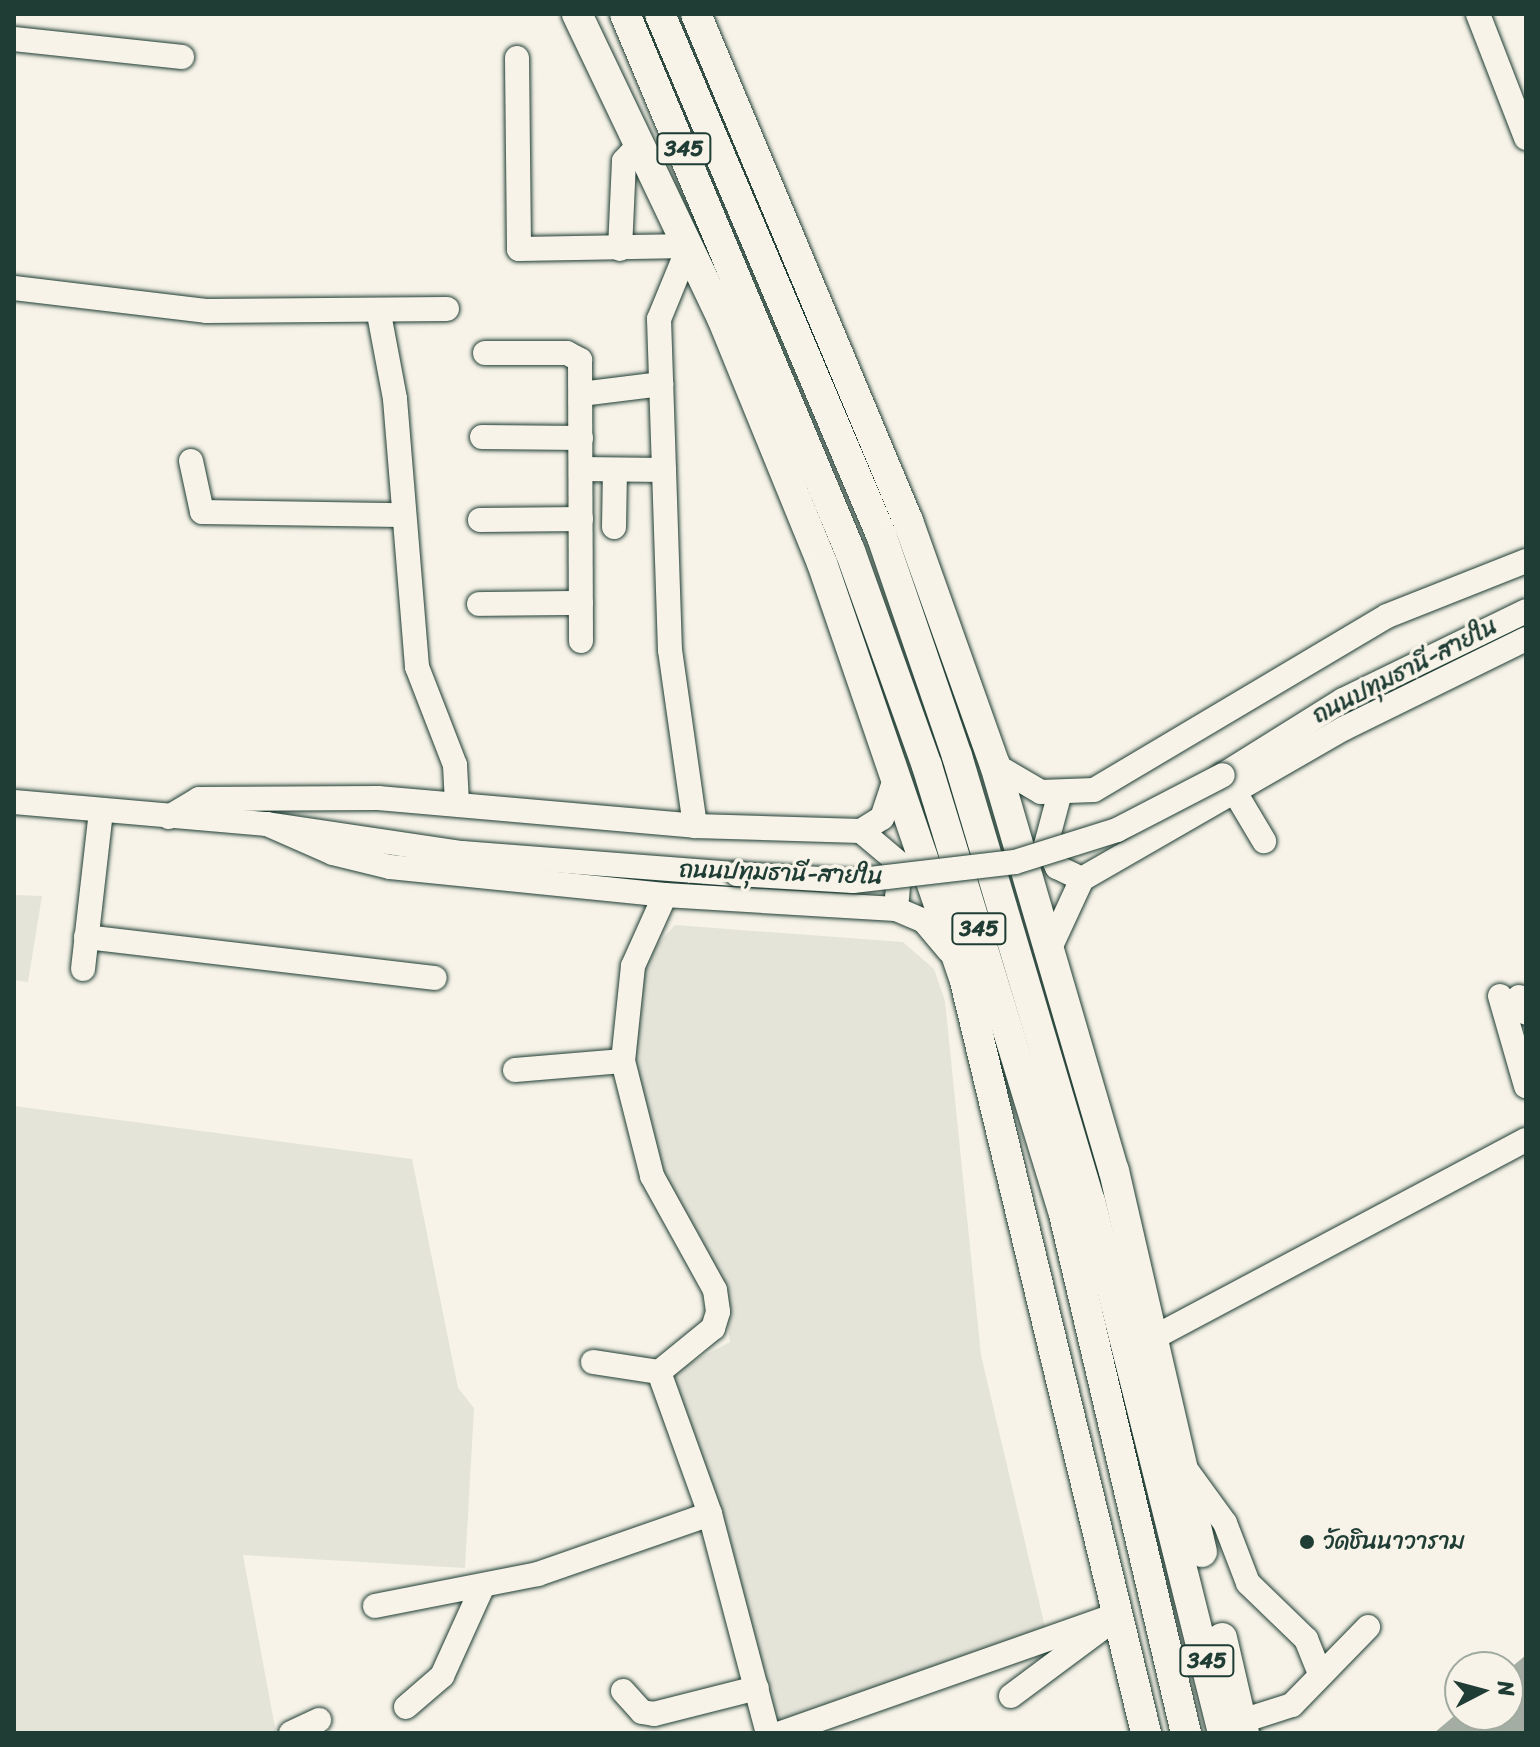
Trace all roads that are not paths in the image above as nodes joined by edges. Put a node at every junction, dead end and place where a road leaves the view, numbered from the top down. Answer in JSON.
{"nodes":[{"id":1,"x":577,"y":14,"type":"edge"},
{"id":2,"x":625,"y":14,"type":"edge"},
{"id":3,"x":660,"y":14,"type":"edge"},
{"id":4,"x":696,"y":14,"type":"edge"},
{"id":5,"x":1478,"y":14,"type":"edge"},
{"id":6,"x":14,"y":39,"type":"edge"},
{"id":7,"x":182,"y":57,"type":"dead end"},
{"id":8,"x":517,"y":58,"type":"dead end"},
{"id":9,"x":1526,"y":138,"type":"edge"},
{"id":10,"x":641,"y":143,"type":"junction"},
{"id":11,"x":738,"y":193,"type":"junction"},
{"id":12,"x":787,"y":220,"type":"junction"},
{"id":13,"x":689,"y":246,"type":"junction"},
{"id":14,"x":620,"y":249,"type":"junction"},
{"id":15,"x":742,"y":284,"type":"junction"},
{"id":16,"x":14,"y":288,"type":"edge"},
{"id":17,"x":447,"y":309,"type":"dead end"},
{"id":18,"x":379,"y":314,"type":"junction"},
{"id":19,"x":485,"y":353,"type":"dead end"},
{"id":20,"x":745,"y":372,"type":"junction"},
{"id":21,"x":661,"y":384,"type":"junction"},
{"id":22,"x":581,"y":394,"type":"junction"},
{"id":23,"x":482,"y":437,"type":"dead end"},
{"id":24,"x":581,"y":438,"type":"junction"},
{"id":25,"x":191,"y":461,"type":"dead end"},
{"id":26,"x":581,"y":469,"type":"junction"},
{"id":27,"x":615,"y":470,"type":"junction"},
{"id":28,"x":664,"y":470,"type":"junction"},
{"id":29,"x":401,"y":515,"type":"junction"},
{"id":30,"x":581,"y":519,"type":"junction"},
{"id":31,"x":480,"y":520,"type":"dead end"},
{"id":32,"x":614,"y":527,"type":"dead end"},
{"id":33,"x":1526,"y":561,"type":"edge"},
{"id":34,"x":581,"y":603,"type":"junction"},
{"id":35,"x":479,"y":604,"type":"dead end"},
{"id":36,"x":1526,"y":611,"type":"edge"},
{"id":37,"x":1526,"y":639,"type":"edge"},
{"id":38,"x":581,"y":641,"type":"dead end"},
{"id":39,"x":995,"y":765,"type":"junction"},
{"id":40,"x":896,"y":776,"type":"junction"},
{"id":41,"x":1230,"y":785,"type":"junction"},
{"id":42,"x":1059,"y":796,"type":"junction"},
{"id":43,"x":457,"y":800,"type":"junction"},
{"id":44,"x":14,"y":802,"type":"edge"},
{"id":45,"x":101,"y":812,"type":"junction"},
{"id":46,"x":169,"y":817,"type":"junction"},
{"id":47,"x":267,"y":824,"type":"junction"},
{"id":48,"x":695,"y":826,"type":"junction"},
{"id":49,"x":861,"y":831,"type":"junction"},
{"id":50,"x":1264,"y":841,"type":"dead end"},
{"id":51,"x":1082,"y":879,"type":"junction"},
{"id":52,"x":665,"y":895,"type":"junction"},
{"id":53,"x":896,"y":909,"type":"junction"},
{"id":54,"x":86,"y":937,"type":"junction"},
{"id":55,"x":1050,"y":948,"type":"junction"},
{"id":56,"x":83,"y":969,"type":"dead end"},
{"id":57,"x":964,"y":977,"type":"junction"},
{"id":58,"x":435,"y":978,"type":"dead end"},
{"id":59,"x":1515,"y":1002,"type":"edge"},
{"id":60,"x":1069,"y":1015,"type":"junction"},
{"id":61,"x":983,"y":1039,"type":"junction"},
{"id":62,"x":623,"y":1061,"type":"junction"},
{"id":63,"x":515,"y":1070,"type":"dead end"},
{"id":64,"x":1526,"y":1086,"type":"edge"},
{"id":65,"x":1526,"y":1140,"type":"edge"},
{"id":66,"x":1076,"y":1206,"type":"junction"},
{"id":67,"x":1153,"y":1338,"type":"junction"},
{"id":68,"x":593,"y":1362,"type":"dead end"},
{"id":69,"x":659,"y":1372,"type":"junction"},
{"id":70,"x":1181,"y":1463,"type":"junction"},
{"id":71,"x":710,"y":1514,"type":"junction"},
{"id":72,"x":482,"y":1588,"type":"junction"},
{"id":73,"x":375,"y":1606,"type":"dead end"},
{"id":74,"x":1119,"y":1617,"type":"junction"},
{"id":75,"x":1368,"y":1627,"type":"dead end"},
{"id":76,"x":1319,"y":1671,"type":"junction"},
{"id":77,"x":757,"y":1688,"type":"junction"},
{"id":78,"x":623,"y":1691,"type":"dead end"},
{"id":79,"x":1011,"y":1696,"type":"dead end"},
{"id":80,"x":406,"y":1707,"type":"dead end"},
{"id":81,"x":319,"y":1720,"type":"dead end"},
{"id":82,"x":1236,"y":1729,"type":"edge"},
{"id":83,"x":291,"y":1733,"type":"edge"},
{"id":84,"x":768,"y":1733,"type":"edge"},
{"id":85,"x":781,"y":1733,"type":"edge"},
{"id":86,"x":1146,"y":1733,"type":"edge"},
{"id":87,"x":1186,"y":1733,"type":"edge"}],
"edges":[{"from":1,"to":10,"type":"main road"},
{"from":2,"to":15,"type":"main road","number":"345"},
{"from":3,"to":11,"type":"main road","number":"345"},
{"from":4,"to":12,"type":"main road"},
{"from":5,"to":9,"type":"street"},
{"from":6,"to":7,"type":"street"},
{"from":8,"to":14,"type":"street"},
{"from":10,"to":13,"type":"main road"},
{"from":10,"to":14,"type":"street"},
{"from":11,"to":12,"type":"main road"},
{"from":11,"to":66,"type":"main road","number":"345"},
{"from":12,"to":39,"type":"main road"},
{"from":13,"to":14,"type":"street"},
{"from":13,"to":20,"type":"main road"},
{"from":13,"to":21,"type":"street"},
{"from":15,"to":20,"type":"main road"},
{"from":15,"to":66,"type":"main road","number":"345"},
{"from":16,"to":18,"type":"street"},
{"from":17,"to":18,"type":"street"},
{"from":18,"to":29,"type":"street"},
{"from":19,"to":22,"type":"street"},
{"from":20,"to":40,"type":"main road"},
{"from":21,"to":22,"type":"street"},
{"from":21,"to":28,"type":"street"},
{"from":22,"to":24,"type":"street"},
{"from":23,"to":24,"type":"street"},
{"from":24,"to":26,"type":"street"},
{"from":25,"to":29,"type":"street"},
{"from":26,"to":27,"type":"street"},
{"from":26,"to":30,"type":"street"},
{"from":27,"to":28,"type":"street"},
{"from":27,"to":32,"type":"street"},
{"from":28,"to":48,"type":"street"},
{"from":29,"to":43,"type":"street"},
{"from":30,"to":31,"type":"street"},
{"from":30,"to":34,"type":"street"},
{"from":33,"to":42,"type":"street"},
{"from":34,"to":35,"type":"street"},
{"from":34,"to":38,"type":"street"},
{"from":36,"to":41,"type":"street","name":"ถนนปทุมธานี-สายใน"},
{"from":37,"to":41,"type":"street"},
{"from":39,"to":42,"type":"street"},
{"from":39,"to":55,"type":"main road"},
{"from":40,"to":49,"type":"street","name":"ถนนปทุมธานี-สายใน"},
{"from":40,"to":57,"type":"main road"},
{"from":41,"to":47,"type":"street","name":"ถนนปทุมธานี-สายใน","bridge":true},
{"from":41,"to":50,"type":"street"},
{"from":41,"to":51,"type":"street"},
{"from":42,"to":51,"type":"street"},
{"from":43,"to":46,"type":"street","name":"ถนนปทุมธานี-สายใน"},
{"from":43,"to":48,"type":"street","name":"ถนนปทุมธานี-สายใน"},
{"from":44,"to":45,"type":"street","name":"ถนนปทุมธานี-สายใน"},
{"from":45,"to":46,"type":"street","name":"ถนนปทุมธานี-สายใน"},
{"from":45,"to":54,"type":"street"},
{"from":46,"to":47,"type":"street","name":"ถนนปทุมธานี-สายใน"},
{"from":47,"to":52,"type":"street"},
{"from":48,"to":49,"type":"street","name":"ถนนปทุมธานี-สายใน"},
{"from":49,"to":53,"type":"street"},
{"from":51,"to":55,"type":"street"},
{"from":52,"to":53,"type":"street"},
{"from":52,"to":62,"type":"street"},
{"from":53,"to":57,"type":"street"},
{"from":54,"to":56,"type":"street"},
{"from":54,"to":58,"type":"street"},
{"from":55,"to":60,"type":"main road"},
{"from":57,"to":61,"type":"main road"},
{"from":59,"to":64,"type":"street"},
{"from":60,"to":66,"type":"main road"},
{"from":60,"to":67,"type":"main road"},
{"from":61,"to":66,"type":"main road"},
{"from":61,"to":74,"type":"main road"},
{"from":62,"to":63,"type":"street"},
{"from":62,"to":69,"type":"street"},
{"from":65,"to":67,"type":"street"},
{"from":66,"to":82,"type":"main road","number":"345"},
{"from":66,"to":87,"type":"main road","number":"345"},
{"from":67,"to":70,"type":"main road"},
{"from":68,"to":69,"type":"street"},
{"from":69,"to":71,"type":"street"},
{"from":70,"to":76,"type":"street"},
{"from":70,"to":82,"type":"main road"},
{"from":71,"to":72,"type":"street"},
{"from":71,"to":77,"type":"street"},
{"from":72,"to":73,"type":"street"},
{"from":72,"to":80,"type":"street"},
{"from":74,"to":79,"type":"street"},
{"from":74,"to":85,"type":"street"},
{"from":74,"to":86,"type":"main road"},
{"from":75,"to":76,"type":"street"},
{"from":76,"to":82,"type":"street"},
{"from":77,"to":78,"type":"street"},
{"from":77,"to":84,"type":"street"},
{"from":81,"to":83,"type":"street"}]}
